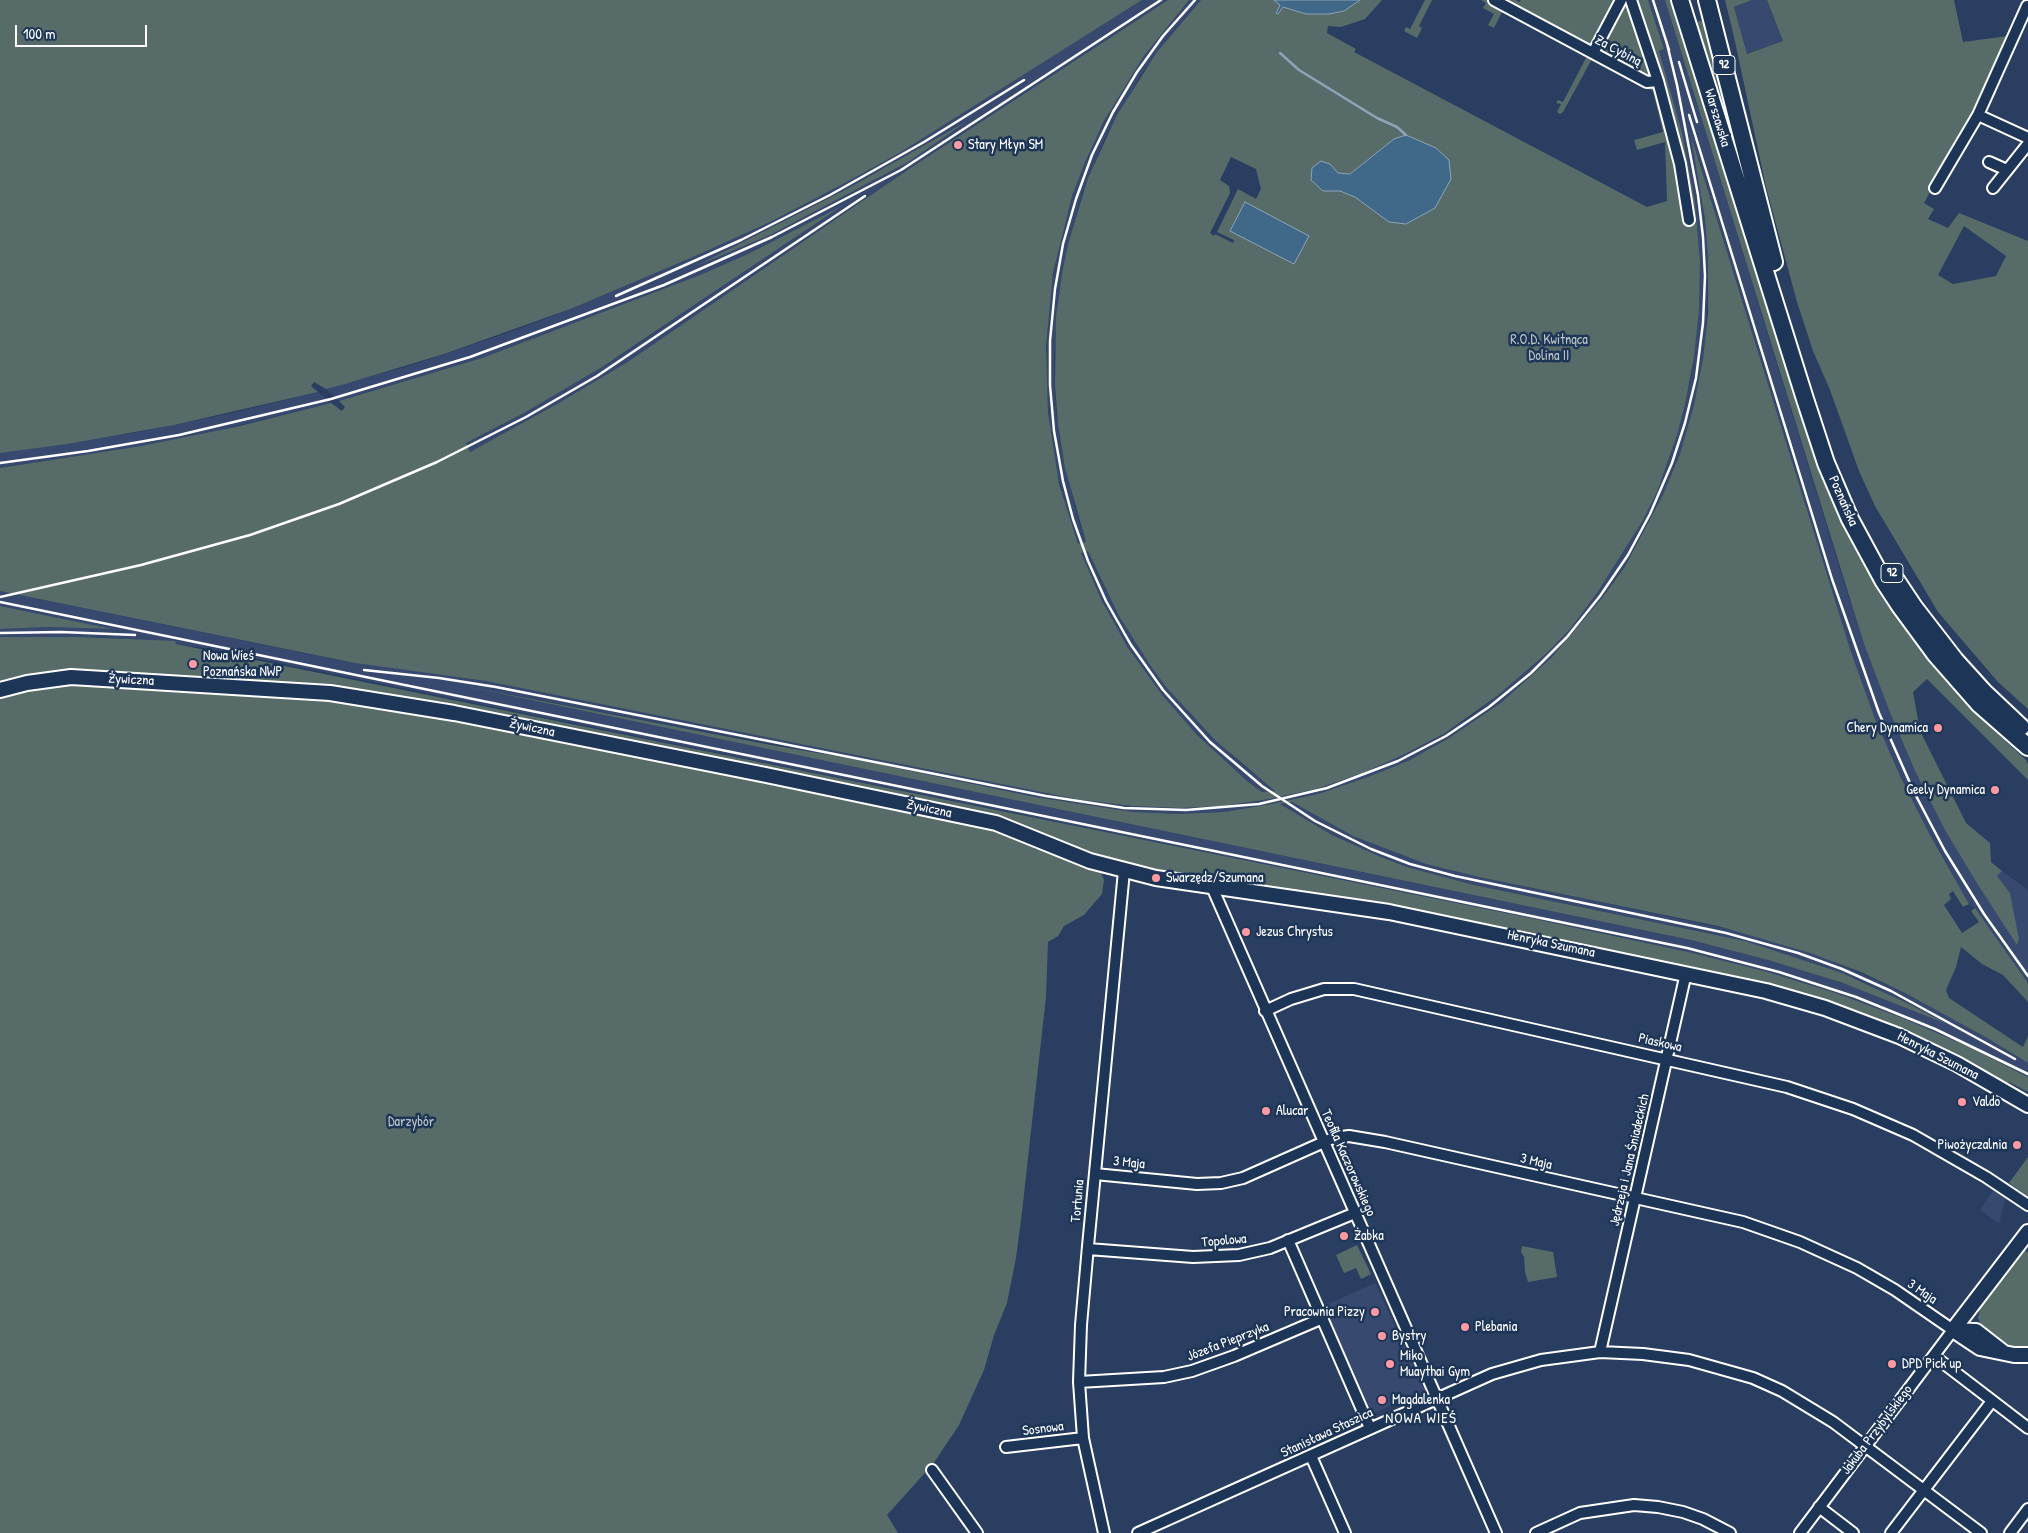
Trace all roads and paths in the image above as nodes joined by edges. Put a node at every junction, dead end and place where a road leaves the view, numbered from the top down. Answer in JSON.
{"nodes":[{"id":1,"x":1494,"y":0,"type":"edge"},
{"id":2,"x":1621,"y":0,"type":"edge"},
{"id":3,"x":1631,"y":0,"type":"edge"},
{"id":4,"x":1707,"y":0,"type":"edge"},
{"id":5,"x":1684,"y":4,"type":"edge"},
{"id":6,"x":2028,"y":7,"type":"edge"},
{"id":7,"x":1592,"y":52,"type":"junction"},
{"id":8,"x":1658,"y":81,"type":"junction"},
{"id":9,"x":1978,"y":115,"type":"junction"},
{"id":10,"x":2028,"y":138,"type":"edge"},
{"id":11,"x":2028,"y":144,"type":"edge"},
{"id":12,"x":1989,"y":162,"type":"dead end"},
{"id":13,"x":2008,"y":170,"type":"junction"},
{"id":14,"x":1935,"y":188,"type":"dead end"},
{"id":15,"x":1993,"y":188,"type":"dead end"},
{"id":16,"x":1752,"y":205,"type":"junction"},
{"id":17,"x":1689,"y":220,"type":"dead end"},
{"id":18,"x":0,"y":690,"type":"edge"},
{"id":19,"x":2028,"y":733,"type":"edge"},
{"id":20,"x":2028,"y":747,"type":"edge"},
{"id":21,"x":1054,"y":848,"type":"joint"},
{"id":22,"x":1124,"y":871,"type":"junction"},
{"id":23,"x":1212,"y":887,"type":"junction"},
{"id":24,"x":1686,"y":973,"type":"junction"},
{"id":25,"x":1264,"y":1011,"type":"junction"},
{"id":26,"x":1667,"y":1059,"type":"junction"},
{"id":27,"x":2028,"y":1105,"type":"edge"},
{"id":28,"x":1323,"y":1141,"type":"junction"},
{"id":29,"x":1095,"y":1174,"type":"junction"},
{"id":30,"x":1636,"y":1198,"type":"junction"},
{"id":31,"x":2028,"y":1205,"type":"edge"},
{"id":32,"x":1355,"y":1213,"type":"junction"},
{"id":33,"x":2028,"y":1232,"type":"edge"},
{"id":34,"x":1288,"y":1240,"type":"junction"},
{"id":35,"x":1088,"y":1249,"type":"junction"},
{"id":36,"x":1970,"y":1308,"type":"junction"},
{"id":37,"x":1323,"y":1318,"type":"junction"},
{"id":38,"x":1954,"y":1330,"type":"junction"},
{"id":39,"x":1976,"y":1331,"type":"junction"},
{"id":40,"x":1600,"y":1352,"type":"junction"},
{"id":41,"x":2006,"y":1354,"type":"junction"},
{"id":42,"x":2028,"y":1355,"type":"edge"},
{"id":43,"x":1934,"y":1356,"type":"junction"},
{"id":44,"x":1079,"y":1382,"type":"junction"},
{"id":45,"x":1438,"y":1399,"type":"junction"},
{"id":46,"x":1992,"y":1401,"type":"junction"},
{"id":47,"x":1370,"y":1428,"type":"junction"},
{"id":48,"x":2028,"y":1428,"type":"edge"},
{"id":49,"x":1083,"y":1438,"type":"junction"},
{"id":50,"x":1865,"y":1446,"type":"junction"},
{"id":51,"x":1006,"y":1447,"type":"dead end"},
{"id":52,"x":1311,"y":1456,"type":"junction"},
{"id":53,"x":932,"y":1470,"type":"dead end"},
{"id":54,"x":1924,"y":1490,"type":"junction"},
{"id":55,"x":1819,"y":1507,"type":"junction"},
{"id":56,"x":2028,"y":1509,"type":"edge"},
{"id":57,"x":977,"y":1533,"type":"edge"},
{"id":58,"x":1104,"y":1533,"type":"edge"},
{"id":59,"x":1138,"y":1533,"type":"edge"},
{"id":60,"x":1345,"y":1533,"type":"edge"},
{"id":61,"x":1496,"y":1533,"type":"edge"},
{"id":62,"x":1536,"y":1533,"type":"edge"},
{"id":63,"x":1730,"y":1533,"type":"edge"},
{"id":64,"x":1800,"y":1533,"type":"edge"},
{"id":65,"x":1853,"y":1533,"type":"edge"},
{"id":66,"x":1892,"y":1533,"type":"edge"},
{"id":67,"x":1981,"y":1533,"type":"edge"},
{"id":68,"x":2010,"y":1533,"type":"edge"}],
"edges":[{"from":1,"to":7,"type":"street","name":"Za Cybiną"},
{"from":2,"to":7,"type":"street"},
{"from":3,"to":8,"type":"street"},
{"from":4,"to":16,"type":"main road","name":"Warszawska","number":"92"},
{"from":5,"to":16,"type":"main road","name":"Warszawska","number":"92"},
{"from":6,"to":9,"type":"street"},
{"from":7,"to":8,"type":"street","name":"Za Cybiną"},
{"from":8,"to":17,"type":"street"},
{"from":9,"to":10,"type":"street"},
{"from":9,"to":14,"type":"street"},
{"from":11,"to":13,"type":"street"},
{"from":12,"to":13,"type":"street"},
{"from":13,"to":15,"type":"street"},
{"from":16,"to":19,"type":"main road","name":"Poznańska","number":"92"},
{"from":16,"to":20,"type":"main road","name":"Poznańska","number":"92"},
{"from":18,"to":21,"type":"street","name":"Żywiczna"},
{"from":21,"to":22,"type":"street","name":"Henryka Szumana"},
{"from":22,"to":23,"type":"street","name":"Henryka Szumana"},
{"from":22,"to":29,"type":"street","name":"Tortunia"},
{"from":23,"to":24,"type":"street","name":"Henryka Szumana"},
{"from":23,"to":25,"type":"street","name":"Teofila Kaczorowskiego"},
{"from":24,"to":26,"type":"street","name":"Jędrzeja i Jana Śniadeckich"},
{"from":24,"to":27,"type":"street","name":"Henryka Szumana"},
{"from":25,"to":26,"type":"street","name":"Piaskowa"},
{"from":25,"to":28,"type":"street","name":"Teofila Kaczorowskiego"},
{"from":26,"to":30,"type":"street","name":"Jędrzeja i Jana Śniadeckich"},
{"from":26,"to":31,"type":"street","name":"Piaskowa"},
{"from":28,"to":29,"type":"street","name":"3 Maja"},
{"from":28,"to":30,"type":"street","name":"3 Maja"},
{"from":28,"to":32,"type":"street","name":"Teofila Kaczorowskiego"},
{"from":29,"to":35,"type":"street","name":"Tortunia"},
{"from":30,"to":38,"type":"street","name":"3 Maja"},
{"from":30,"to":40,"type":"street","name":"Jędrzeja i Jana Śniadeckich"},
{"from":32,"to":34,"type":"street","name":"Topolowa"},
{"from":32,"to":45,"type":"street","name":"Teofila Kaczorowskiego"},
{"from":33,"to":36,"type":"street","name":"Jakuba Przybylskiego"},
{"from":34,"to":35,"type":"street","name":"Topolowa"},
{"from":34,"to":37,"type":"street"},
{"from":35,"to":44,"type":"street","name":"Tortunia"},
{"from":36,"to":38,"type":"street","name":"Jakuba Przybylskiego"},
{"from":36,"to":39,"type":"street"},
{"from":37,"to":44,"type":"street","name":"Józefa Pieprzyka"},
{"from":37,"to":47,"type":"street"},
{"from":38,"to":39,"type":"street"},
{"from":38,"to":41,"type":"street"},
{"from":38,"to":43,"type":"street","name":"Jakuba Przybylskiego"},
{"from":39,"to":41,"type":"street"},
{"from":40,"to":45,"type":"street","name":"Stanisława Staszica"},
{"from":40,"to":50,"type":"street","name":"Stanisława Staszica"},
{"from":41,"to":42,"type":"street"},
{"from":43,"to":46,"type":"street"},
{"from":43,"to":50,"type":"street","name":"Jakuba Przybylskiego"},
{"from":44,"to":49,"type":"street","name":"Tortunia"},
{"from":45,"to":47,"type":"street","name":"Stanisława Staszica"},
{"from":45,"to":61,"type":"street","name":"Teofila Kaczorowskiego"},
{"from":46,"to":48,"type":"street"},
{"from":46,"to":54,"type":"street"},
{"from":47,"to":52,"type":"street","name":"Stanisława Staszica"},
{"from":49,"to":51,"type":"street","name":"Sosnowa"},
{"from":49,"to":58,"type":"street","name":"Tortunia"},
{"from":50,"to":54,"type":"street","name":"Stanisława Staszica"},
{"from":50,"to":55,"type":"street","name":"Jakuba Przybylskiego"},
{"from":52,"to":59,"type":"street","name":"Stanisława Staszica"},
{"from":52,"to":60,"type":"street"},
{"from":53,"to":57,"type":"street"},
{"from":54,"to":66,"type":"street"},
{"from":54,"to":67,"type":"street","name":"Stanisława Staszica"},
{"from":55,"to":64,"type":"street","name":"Jakuba Przybylskiego"},
{"from":55,"to":65,"type":"street"},
{"from":56,"to":68,"type":"street"},
{"from":62,"to":63,"type":"street"}]}
